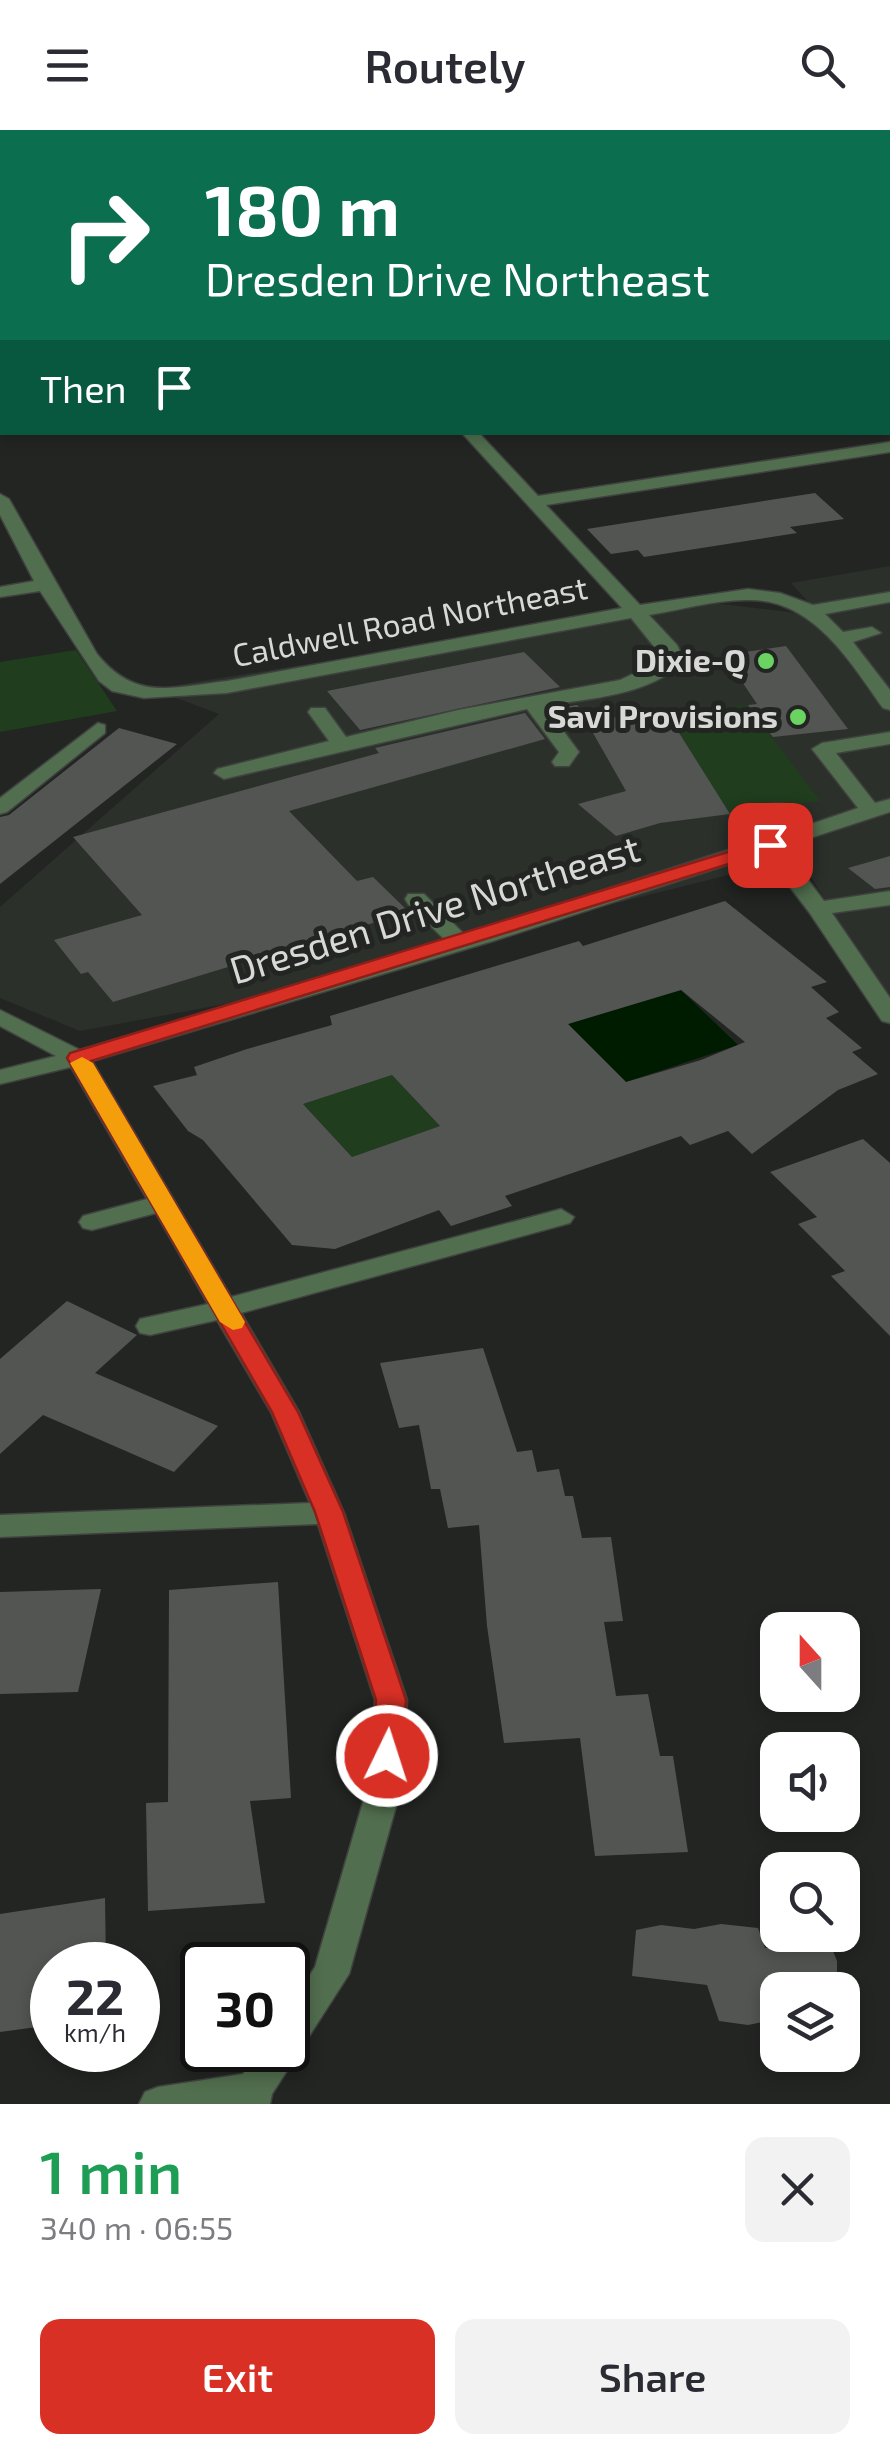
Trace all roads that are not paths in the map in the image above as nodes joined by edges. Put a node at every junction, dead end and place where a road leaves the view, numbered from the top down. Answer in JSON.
{"nodes":[{"id":1,"x":472,"y":435,"type":"edge"},
{"id":2,"x":890,"y":447,"type":"edge"},
{"id":3,"x":0,"y":499,"type":"edge"},
{"id":4,"x":534,"y":502,"type":"junction"},
{"id":5,"x":48,"y":584,"type":"junction"},
{"id":6,"x":0,"y":592,"type":"edge"},
{"id":7,"x":890,"y":597,"type":"edge"},
{"id":8,"x":812,"y":611,"type":"junction"},
{"id":9,"x":632,"y":612,"type":"junction"},
{"id":10,"x":872,"y":634,"type":"dead end"},
{"id":11,"x":838,"y":638,"type":"junction"},
{"id":12,"x":532,"y":702,"type":"junction"},
{"id":13,"x":890,"y":704,"type":"edge"},
{"id":14,"x":318,"y":712,"type":"dead end"},
{"id":15,"x":98,"y":729,"type":"dead end"},
{"id":16,"x":890,"y":738,"type":"edge"},
{"id":17,"x":341,"y":744,"type":"junction"},
{"id":18,"x":562,"y":762,"type":"dead end"},
{"id":19,"x":224,"y":772,"type":"dead end"},
{"id":20,"x":0,"y":808,"type":"edge"},
{"id":21,"x":778,"y":808,"type":"dead end"},
{"id":22,"x":880,"y":808,"type":"edge"},
{"id":23,"x":802,"y":835,"type":"junction"},
{"id":24,"x":770,"y":845,"type":"junction"},
{"id":25,"x":890,"y":898,"type":"edge"},
{"id":26,"x":416,"y":899,"type":"dead end"},
{"id":27,"x":818,"y":908,"type":"junction"},
{"id":28,"x":461,"y":943,"type":"junction"},
{"id":29,"x":887,"y":1007,"type":"edge"},
{"id":30,"x":0,"y":1017,"type":"edge"},
{"id":31,"x":78,"y":1058,"type":"junction"},
{"id":32,"x":0,"y":1077,"type":"edge"},
{"id":33,"x":164,"y":1204,"type":"junction"},
{"id":34,"x":561,"y":1217,"type":"dead end"},
{"id":35,"x":92,"y":1222,"type":"dead end"},
{"id":36,"x":226,"y":1309,"type":"junction"},
{"id":37,"x":150,"y":1326,"type":"dead end"},
{"id":38,"x":329,"y":1512,"type":"junction"},
{"id":39,"x":0,"y":1526,"type":"edge"},
{"id":40,"x":310,"y":2006,"type":"edge"},
{"id":41,"x":267,"y":2072,"type":"edge"},
{"id":42,"x":252,"y":2097,"type":"edge"},
{"id":43,"x":158,"y":2104,"type":"edge"}],
"edges":[{"from":1,"to":4,"type":"street"},
{"from":2,"to":4,"type":"street"},
{"from":3,"to":5,"type":"street","name":"Caldwell Road Northeast"},
{"from":4,"to":9,"type":"street"},
{"from":5,"to":6,"type":"street"},
{"from":5,"to":9,"type":"street","name":"Caldwell Road Northeast"},
{"from":7,"to":8,"type":"street"},
{"from":8,"to":9,"type":"street","name":"Caldwell Road Northeast"},
{"from":8,"to":11,"type":"street","name":"Caldwell Road Northeast"},
{"from":9,"to":12,"type":"street"},
{"from":10,"to":11,"type":"street"},
{"from":11,"to":13,"type":"street","name":"Caldwell Road Northeast"},
{"from":12,"to":17,"type":"street"},
{"from":12,"to":18,"type":"street"},
{"from":14,"to":17,"type":"street"},
{"from":15,"to":20,"type":"street"},
{"from":16,"to":22,"type":"street"},
{"from":17,"to":19,"type":"street"},
{"from":21,"to":23,"type":"street"},
{"from":22,"to":23,"type":"street","name":"Dresden Drive Northeast"},
{"from":23,"to":24,"type":"street","name":"Dresden Drive Northeast"},
{"from":24,"to":27,"type":"street"},
{"from":24,"to":28,"type":"street","name":"Dresden Drive Northeast"},
{"from":25,"to":27,"type":"street"},
{"from":26,"to":28,"type":"street"},
{"from":27,"to":29,"type":"street"},
{"from":28,"to":31,"type":"street","name":"Dresden Drive Northeast"},
{"from":30,"to":31,"type":"street"},
{"from":31,"to":32,"type":"street","name":"Dresden Drive Northeast"},
{"from":31,"to":33,"type":"street"},
{"from":33,"to":35,"type":"street"},
{"from":33,"to":36,"type":"street"},
{"from":34,"to":36,"type":"street"},
{"from":36,"to":37,"type":"street"},
{"from":36,"to":38,"type":"street"},
{"from":38,"to":39,"type":"street"},
{"from":38,"to":40,"type":"street"},
{"from":41,"to":42,"type":"street"},
{"from":42,"to":43,"type":"street"}]}
